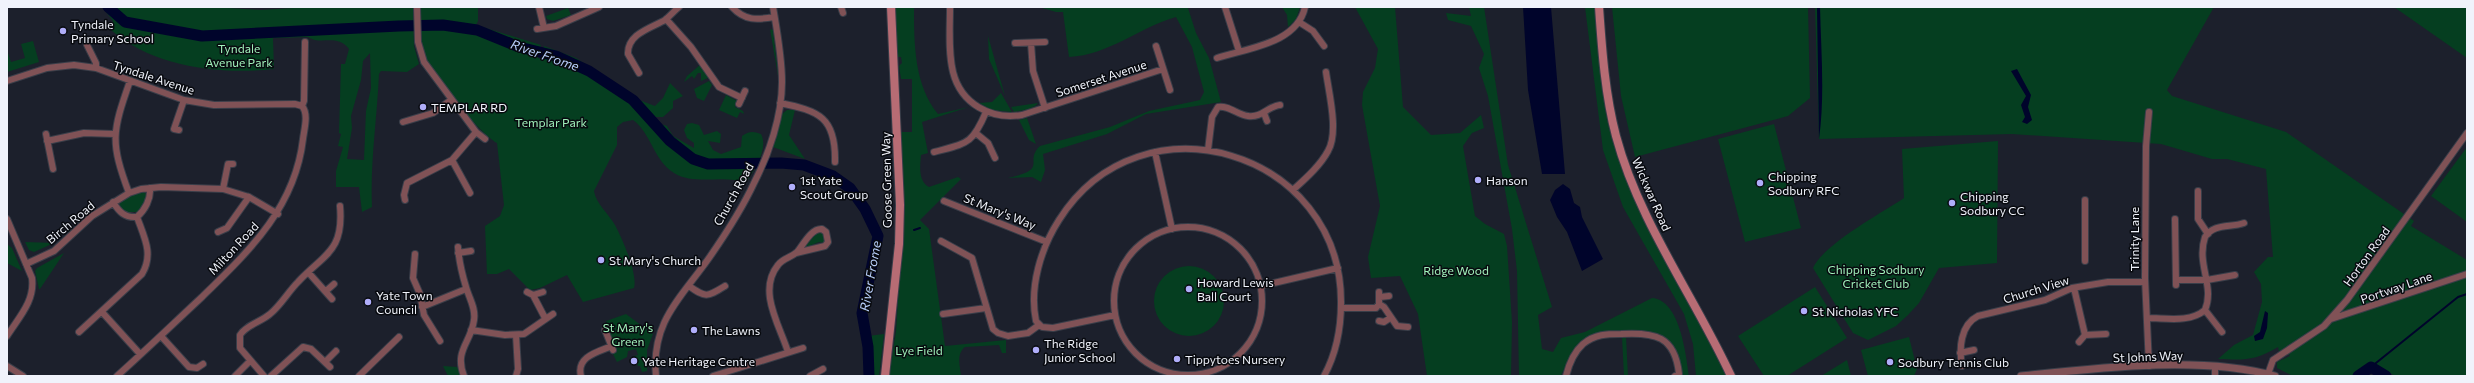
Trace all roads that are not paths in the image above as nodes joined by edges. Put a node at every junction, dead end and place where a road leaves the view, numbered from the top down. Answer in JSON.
{"nodes":[{"id":1,"x":417,"y":7,"type":"edge"},
{"id":2,"x":539,"y":7,"type":"edge"},
{"id":3,"x":599,"y":7,"type":"edge"},
{"id":4,"x":679,"y":7,"type":"edge"},
{"id":5,"x":732,"y":7,"type":"edge"},
{"id":6,"x":772,"y":7,"type":"edge"},
{"id":7,"x":891,"y":7,"type":"edge"},
{"id":8,"x":950,"y":7,"type":"edge"},
{"id":9,"x":1225,"y":7,"type":"edge"},
{"id":10,"x":1305,"y":7,"type":"edge"},
{"id":11,"x":1599,"y":7,"type":"edge"},
{"id":12,"x":774,"y":17,"type":"junction"},
{"id":13,"x":666,"y":19,"type":"junction"},
{"id":14,"x":1299,"y":22,"type":"junction"},
{"id":15,"x":544,"y":28,"type":"junction"},
{"id":16,"x":537,"y":29,"type":"dead end"},
{"id":17,"x":305,"y":42,"type":"dead end"},
{"id":18,"x":1031,"y":42,"type":"junction"},
{"id":19,"x":1045,"y":42,"type":"dead end"},
{"id":20,"x":1015,"y":43,"type":"dead end"},
{"id":21,"x":87,"y":45,"type":"dead end"},
{"id":22,"x":1156,"y":46,"type":"dead end"},
{"id":23,"x":1324,"y":46,"type":"dead end"},
{"id":24,"x":1238,"y":51,"type":"junction"},
{"id":25,"x":1217,"y":58,"type":"dead end"},
{"id":26,"x":96,"y":68,"type":"junction"},
{"id":27,"x":1163,"y":69,"type":"junction"},
{"id":28,"x":1326,"y":72,"type":"dead end"},
{"id":29,"x":638,"y":73,"type":"dead end"},
{"id":30,"x":7,"y":81,"type":"edge"},
{"id":31,"x":130,"y":81,"type":"junction"},
{"id":32,"x":1170,"y":90,"type":"dead end"},
{"id":33,"x":745,"y":91,"type":"dead end"},
{"id":34,"x":184,"y":100,"type":"junction"},
{"id":35,"x":451,"y":100,"type":"junction"},
{"id":36,"x":780,"y":103,"type":"junction"},
{"id":37,"x":1280,"y":105,"type":"dead end"},
{"id":38,"x":302,"y":106,"type":"junction"},
{"id":39,"x":1045,"y":108,"type":"junction"},
{"id":40,"x":986,"y":112,"type":"junction"},
{"id":41,"x":2149,"y":112,"type":"dead end"},
{"id":42,"x":1264,"y":113,"type":"junction"},
{"id":43,"x":1267,"y":121,"type":"dead end"},
{"id":44,"x":403,"y":122,"type":"dead end"},
{"id":45,"x":179,"y":130,"type":"dead end"},
{"id":46,"x":476,"y":132,"type":"junction"},
{"id":47,"x":2467,"y":133,"type":"edge"},
{"id":48,"x":46,"y":134,"type":"dead end"},
{"id":49,"x":115,"y":134,"type":"junction"},
{"id":50,"x":977,"y":134,"type":"junction"},
{"id":51,"x":485,"y":139,"type":"dead end"},
{"id":52,"x":48,"y":141,"type":"junction"},
{"id":53,"x":938,"y":149,"type":"dead end"},
{"id":54,"x":1208,"y":150,"type":"junction"},
{"id":55,"x":1155,"y":152,"type":"junction"},
{"id":56,"x":996,"y":154,"type":"dead end"},
{"id":57,"x":452,"y":160,"type":"junction"},
{"id":58,"x":835,"y":162,"type":"dead end"},
{"id":59,"x":233,"y":164,"type":"dead end"},
{"id":60,"x":53,"y":169,"type":"dead end"},
{"id":61,"x":150,"y":188,"type":"junction"},
{"id":62,"x":223,"y":189,"type":"junction"},
{"id":63,"x":1293,"y":190,"type":"junction"},
{"id":64,"x":2198,"y":191,"type":"dead end"},
{"id":65,"x":129,"y":193,"type":"junction"},
{"id":66,"x":472,"y":193,"type":"dead end"},
{"id":67,"x":249,"y":198,"type":"junction"},
{"id":68,"x":944,"y":200,"type":"dead end"},
{"id":69,"x":2085,"y":200,"type":"dead end"},
{"id":70,"x":113,"y":202,"type":"junction"},
{"id":71,"x":406,"y":202,"type":"dead end"},
{"id":72,"x":340,"y":206,"type":"dead end"},
{"id":73,"x":278,"y":214,"type":"junction"},
{"id":74,"x":137,"y":217,"type":"junction"},
{"id":75,"x":7,"y":219,"type":"edge"},
{"id":76,"x":2175,"y":219,"type":"dead end"},
{"id":77,"x":2244,"y":223,"type":"dead end"},
{"id":78,"x":1172,"y":229,"type":"junction"},
{"id":79,"x":218,"y":232,"type":"dead end"},
{"id":80,"x":2208,"y":234,"type":"junction"},
{"id":81,"x":14,"y":236,"type":"junction"},
{"id":82,"x":7,"y":239,"type":"edge"},
{"id":83,"x":941,"y":241,"type":"dead end"},
{"id":84,"x":1047,"y":242,"type":"junction"},
{"id":85,"x":471,"y":251,"type":"dead end"},
{"id":86,"x":796,"y":253,"type":"junction"},
{"id":87,"x":415,"y":254,"type":"dead end"},
{"id":88,"x":2085,"y":261,"type":"dead end"},
{"id":89,"x":26,"y":264,"type":"junction"},
{"id":90,"x":1338,"y":268,"type":"junction"},
{"id":91,"x":308,"y":272,"type":"junction"},
{"id":92,"x":2467,"y":274,"type":"edge"},
{"id":93,"x":2232,"y":278,"type":"dead end"},
{"id":94,"x":2207,"y":280,"type":"junction"},
{"id":95,"x":2145,"y":282,"type":"junction"},
{"id":96,"x":334,"y":284,"type":"dead end"},
{"id":97,"x":689,"y":286,"type":"junction"},
{"id":98,"x":725,"y":286,"type":"dead end"},
{"id":99,"x":1261,"y":286,"type":"junction"},
{"id":100,"x":2074,"y":288,"type":"junction"},
{"id":101,"x":466,"y":289,"type":"junction"},
{"id":102,"x":326,"y":291,"type":"junction"},
{"id":103,"x":527,"y":292,"type":"dead end"},
{"id":104,"x":543,"y":292,"type":"dead end"},
{"id":105,"x":534,"y":295,"type":"junction"},
{"id":106,"x":1389,"y":296,"type":"dead end"},
{"id":107,"x":332,"y":299,"type":"dead end"},
{"id":108,"x":1379,"y":304,"type":"junction"},
{"id":109,"x":422,"y":307,"type":"junction"},
{"id":110,"x":986,"y":308,"type":"junction"},
{"id":111,"x":1341,"y":308,"type":"junction"},
{"id":112,"x":2205,"y":310,"type":"junction"},
{"id":113,"x":102,"y":312,"type":"junction"},
{"id":114,"x":553,"y":314,"type":"dead end"},
{"id":115,"x":943,"y":314,"type":"dead end"},
{"id":116,"x":1115,"y":315,"type":"junction"},
{"id":117,"x":545,"y":318,"type":"junction"},
{"id":118,"x":1390,"y":318,"type":"junction"},
{"id":119,"x":2148,"y":318,"type":"junction"},
{"id":120,"x":2331,"y":319,"type":"junction"},
{"id":121,"x":1379,"y":322,"type":"dead end"},
{"id":122,"x":1039,"y":324,"type":"junction"},
{"id":123,"x":1408,"y":328,"type":"dead end"},
{"id":124,"x":2222,"y":328,"type":"dead end"},
{"id":125,"x":472,"y":330,"type":"junction"},
{"id":126,"x":605,"y":330,"type":"dead end"},
{"id":127,"x":79,"y":332,"type":"dead end"},
{"id":128,"x":2106,"y":334,"type":"dead end"},
{"id":129,"x":516,"y":335,"type":"junction"},
{"id":130,"x":2085,"y":335,"type":"junction"},
{"id":131,"x":7,"y":336,"type":"edge"},
{"id":132,"x":161,"y":336,"type":"junction"},
{"id":133,"x":399,"y":337,"type":"dead end"},
{"id":134,"x":440,"y":341,"type":"dead end"},
{"id":135,"x":2079,"y":342,"type":"dead end"},
{"id":136,"x":802,"y":348,"type":"dead end"},
{"id":137,"x":1974,"y":350,"type":"dead end"},
{"id":138,"x":336,"y":351,"type":"dead end"},
{"id":139,"x":788,"y":352,"type":"junction"},
{"id":140,"x":1960,"y":353,"type":"junction"},
{"id":141,"x":140,"y":354,"type":"junction"},
{"id":142,"x":250,"y":361,"type":"junction"},
{"id":143,"x":325,"y":362,"type":"junction"},
{"id":144,"x":203,"y":364,"type":"dead end"},
{"id":145,"x":7,"y":366,"type":"edge"},
{"id":146,"x":1962,"y":366,"type":"dead end"},
{"id":147,"x":2149,"y":366,"type":"junction"},
{"id":148,"x":2215,"y":366,"type":"junction"},
{"id":149,"x":330,"y":367,"type":"dead end"},
{"id":150,"x":733,"y":370,"type":"junction"},
{"id":151,"x":823,"y":370,"type":"dead end"},
{"id":152,"x":1217,"y":373,"type":"edge"},
{"id":153,"x":1168,"y":374,"type":"edge"},
{"id":154,"x":2069,"y":374,"type":"edge"},
{"id":155,"x":2268,"y":374,"type":"junction"},
{"id":156,"x":1326,"y":375,"type":"edge"},
{"id":157,"x":23,"y":376,"type":"edge"},
{"id":158,"x":117,"y":376,"type":"edge"},
{"id":159,"x":235,"y":376,"type":"edge"},
{"id":160,"x":264,"y":376,"type":"edge"},
{"id":161,"x":271,"y":376,"type":"edge"},
{"id":162,"x":358,"y":376,"type":"edge"},
{"id":163,"x":464,"y":376,"type":"edge"},
{"id":164,"x":516,"y":376,"type":"edge"},
{"id":165,"x":581,"y":376,"type":"edge"},
{"id":166,"x":656,"y":376,"type":"edge"},
{"id":167,"x":713,"y":376,"type":"edge"},
{"id":168,"x":736,"y":376,"type":"edge"},
{"id":169,"x":810,"y":376,"type":"edge"},
{"id":170,"x":886,"y":376,"type":"edge"},
{"id":171,"x":1566,"y":376,"type":"edge"},
{"id":172,"x":1675,"y":376,"type":"edge"},
{"id":173,"x":1731,"y":376,"type":"edge"},
{"id":174,"x":2021,"y":376,"type":"edge"},
{"id":175,"x":2215,"y":376,"type":"edge"},
{"id":176,"x":2275,"y":376,"type":"edge"}],
"edges":[{"from":1,"to":35,"type":"street"},
{"from":2,"to":15,"type":"street"},
{"from":3,"to":15,"type":"street"},
{"from":4,"to":13,"type":"street"},
{"from":5,"to":12,"type":"street"},
{"from":6,"to":12,"type":"street","name":"Church Road"},
{"from":7,"to":170,"type":"main road","name":"Goose Green Way"},
{"from":8,"to":40,"type":"street","name":"Somerset Avenue"},
{"from":9,"to":24,"type":"street"},
{"from":10,"to":14,"type":"street"},
{"from":11,"to":173,"type":"main road","name":"Wickwar Road"},
{"from":12,"to":36,"type":"street","name":"Church Road"},
{"from":13,"to":29,"type":"street"},
{"from":13,"to":33,"type":"street"},
{"from":14,"to":23,"type":"street"},
{"from":14,"to":24,"type":"street"},
{"from":15,"to":16,"type":"street"},
{"from":17,"to":38,"type":"street","name":"Milton Road"},
{"from":18,"to":19,"type":"street"},
{"from":18,"to":20,"type":"street"},
{"from":18,"to":39,"type":"street","name":"Somerset Avenue"},
{"from":21,"to":26,"type":"street","name":"Tyndale Avenue"},
{"from":22,"to":27,"type":"street","name":"Somerset Avenue"},
{"from":24,"to":25,"type":"street"},
{"from":26,"to":30,"type":"street","name":"Tyndale Avenue"},
{"from":26,"to":31,"type":"street","name":"Tyndale Avenue"},
{"from":27,"to":32,"type":"street","name":"Somerset Avenue"},
{"from":27,"to":39,"type":"street","name":"Somerset Avenue"},
{"from":28,"to":63,"type":"street"},
{"from":31,"to":34,"type":"street","name":"Tyndale Avenue"},
{"from":31,"to":49,"type":"street"},
{"from":34,"to":38,"type":"street","name":"Tyndale Avenue"},
{"from":34,"to":45,"type":"street"},
{"from":35,"to":44,"type":"street"},
{"from":35,"to":46,"type":"street"},
{"from":36,"to":58,"type":"street"},
{"from":36,"to":97,"type":"street","name":"Church Road"},
{"from":37,"to":42,"type":"street"},
{"from":38,"to":73,"type":"street","name":"Milton Road"},
{"from":39,"to":40,"type":"street","name":"Somerset Avenue"},
{"from":40,"to":50,"type":"street"},
{"from":41,"to":95,"type":"street","name":"Trinity Lane"},
{"from":42,"to":43,"type":"street"},
{"from":42,"to":54,"type":"street"},
{"from":46,"to":51,"type":"street"},
{"from":46,"to":57,"type":"street"},
{"from":47,"to":120,"type":"street","name":"Horton Road"},
{"from":48,"to":52,"type":"street"},
{"from":49,"to":52,"type":"street"},
{"from":49,"to":65,"type":"street"},
{"from":50,"to":53,"type":"street"},
{"from":50,"to":56,"type":"street"},
{"from":52,"to":60,"type":"street"},
{"from":54,"to":55,"type":"street"},
{"from":54,"to":63,"type":"street"},
{"from":55,"to":78,"type":"street"},
{"from":55,"to":84,"type":"street"},
{"from":57,"to":66,"type":"street"},
{"from":57,"to":71,"type":"street"},
{"from":59,"to":62,"type":"street"},
{"from":61,"to":62,"type":"street","name":"Birch Road"},
{"from":61,"to":65,"type":"street","name":"Birch Road"},
{"from":61,"to":74,"type":"street"},
{"from":62,"to":67,"type":"street","name":"Birch Road"},
{"from":63,"to":90,"type":"street"},
{"from":64,"to":80,"type":"street"},
{"from":65,"to":70,"type":"street","name":"Birch Road"},
{"from":67,"to":73,"type":"street","name":"Birch Road"},
{"from":67,"to":79,"type":"street"},
{"from":68,"to":84,"type":"street","name":"St Mary's Way"},
{"from":69,"to":88,"type":"street"},
{"from":70,"to":74,"type":"street"},
{"from":70,"to":89,"type":"street","name":"Birch Road"},
{"from":72,"to":91,"type":"street"},
{"from":73,"to":132,"type":"street","name":"Milton Road"},
{"from":74,"to":113,"type":"street"},
{"from":75,"to":81,"type":"street"},
{"from":76,"to":94,"type":"street"},
{"from":77,"to":80,"type":"street"},
{"from":78,"to":99,"type":"street"},
{"from":78,"to":116,"type":"street"},
{"from":80,"to":94,"type":"street"},
{"from":81,"to":82,"type":"street"},
{"from":81,"to":89,"type":"street"},
{"from":83,"to":110,"type":"street"},
{"from":84,"to":122,"type":"street"},
{"from":85,"to":101,"type":"street"},
{"from":86,"to":86,"type":"street"},
{"from":86,"to":139,"type":"street"},
{"from":87,"to":109,"type":"street"},
{"from":89,"to":131,"type":"street"},
{"from":90,"to":99,"type":"street"},
{"from":90,"to":111,"type":"street"},
{"from":91,"to":102,"type":"street"},
{"from":91,"to":142,"type":"street"},
{"from":92,"to":120,"type":"street","name":"Portway Lane"},
{"from":93,"to":94,"type":"street"},
{"from":94,"to":112,"type":"street"},
{"from":95,"to":100,"type":"street","name":"Church View"},
{"from":95,"to":119,"type":"street","name":"Trinity Lane"},
{"from":96,"to":102,"type":"street"},
{"from":97,"to":98,"type":"street"},
{"from":97,"to":166,"type":"street","name":"Church Road"},
{"from":99,"to":152,"type":"street"},
{"from":100,"to":130,"type":"street"},
{"from":100,"to":140,"type":"street","name":"Church View"},
{"from":101,"to":109,"type":"street"},
{"from":101,"to":125,"type":"street"},
{"from":102,"to":107,"type":"street"},
{"from":103,"to":105,"type":"street"},
{"from":104,"to":105,"type":"street"},
{"from":105,"to":117,"type":"street"},
{"from":106,"to":108,"type":"street"},
{"from":108,"to":111,"type":"street"},
{"from":108,"to":118,"type":"street"},
{"from":109,"to":134,"type":"street"},
{"from":110,"to":115,"type":"street"},
{"from":110,"to":122,"type":"street"},
{"from":111,"to":156,"type":"street"},
{"from":112,"to":119,"type":"street"},
{"from":112,"to":124,"type":"street"},
{"from":113,"to":127,"type":"street"},
{"from":113,"to":141,"type":"street"},
{"from":114,"to":117,"type":"street"},
{"from":116,"to":122,"type":"street"},
{"from":116,"to":153,"type":"street"},
{"from":117,"to":129,"type":"street"},
{"from":118,"to":121,"type":"street"},
{"from":118,"to":123,"type":"street"},
{"from":119,"to":147,"type":"street","name":"Trinity Lane"},
{"from":120,"to":155,"type":"street","name":"Horton Road"},
{"from":125,"to":129,"type":"street"},
{"from":125,"to":163,"type":"street"},
{"from":126,"to":165,"type":"street"},
{"from":128,"to":130,"type":"street"},
{"from":129,"to":164,"type":"street"},
{"from":130,"to":135,"type":"street"},
{"from":132,"to":141,"type":"street","name":"Milton Road"},
{"from":132,"to":144,"type":"street"},
{"from":133,"to":162,"type":"street"},
{"from":136,"to":139,"type":"street"},
{"from":137,"to":140,"type":"street"},
{"from":138,"to":143,"type":"street"},
{"from":139,"to":150,"type":"street"},
{"from":140,"to":146,"type":"street","name":"Church View"},
{"from":141,"to":158,"type":"street","name":"Milton Road"},
{"from":142,"to":159,"type":"street"},
{"from":142,"to":160,"type":"street"},
{"from":143,"to":149,"type":"street"},
{"from":143,"to":161,"type":"street"},
{"from":145,"to":157,"type":"street"},
{"from":147,"to":148,"type":"street","name":"St Johns Way"},
{"from":147,"to":154,"type":"street","name":"St Johns Way"},
{"from":148,"to":155,"type":"street","name":"St Johns Way"},
{"from":148,"to":175,"type":"street"},
{"from":150,"to":167,"type":"street"},
{"from":150,"to":168,"type":"street"},
{"from":151,"to":169,"type":"street"},
{"from":152,"to":153,"type":"street"},
{"from":154,"to":174,"type":"street","name":"St Johns Way"},
{"from":155,"to":176,"type":"street","name":"St Johns Way"},
{"from":171,"to":172,"type":"street"}]}
